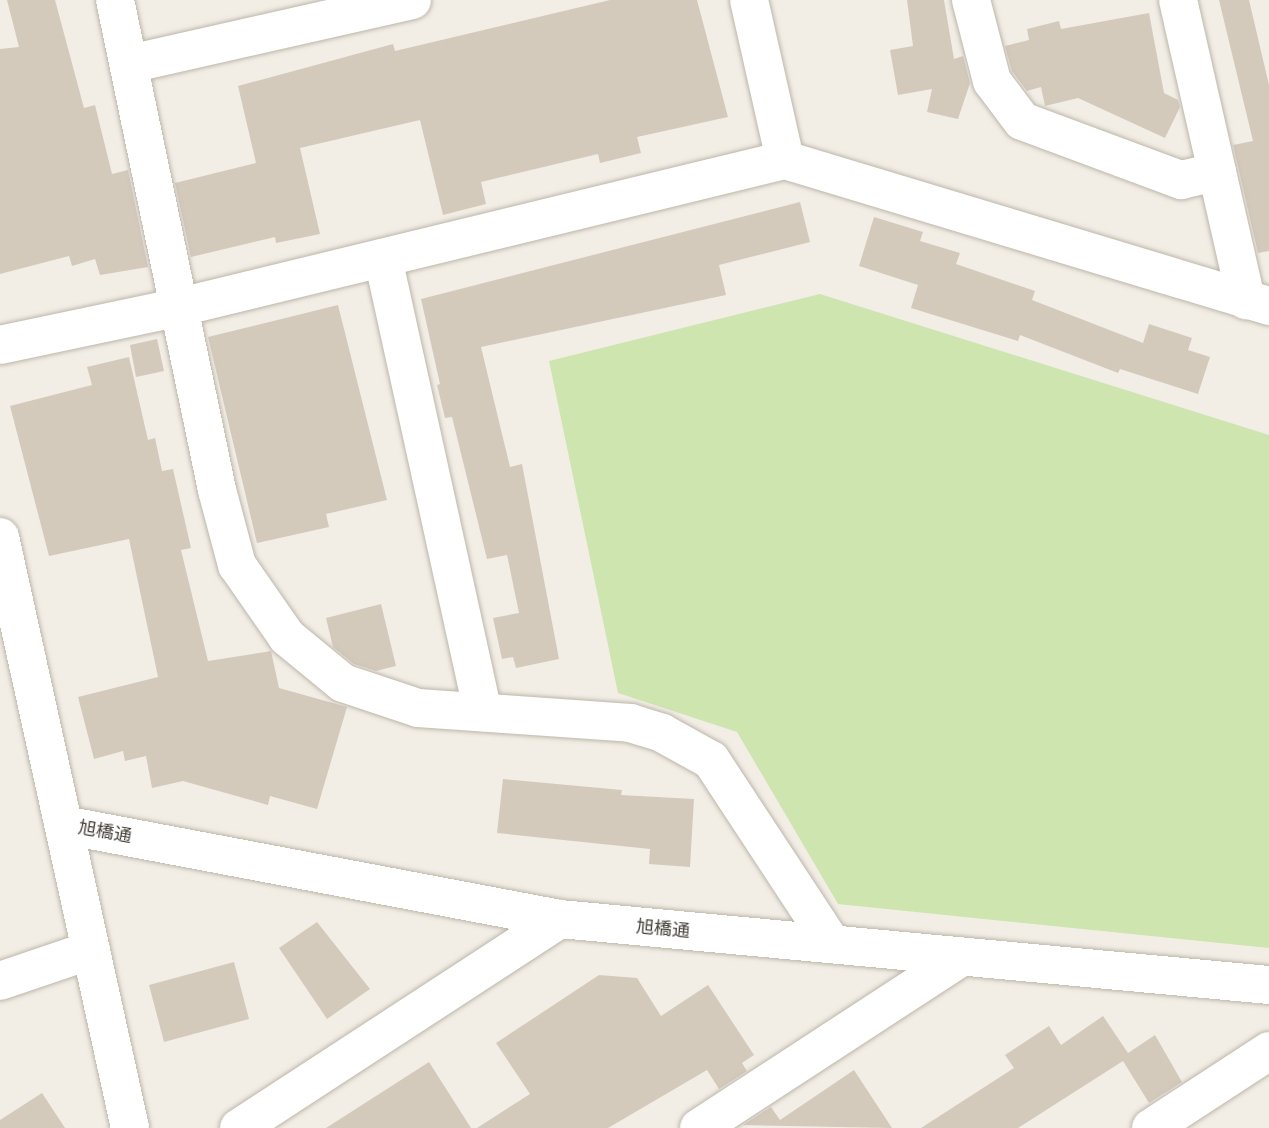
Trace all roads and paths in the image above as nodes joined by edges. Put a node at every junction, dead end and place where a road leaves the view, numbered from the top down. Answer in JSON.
{"nodes":[{"id":1,"x":115,"y":0,"type":"edge"},
{"id":2,"x":412,"y":0,"type":"edge"},
{"id":3,"x":749,"y":0,"type":"edge"},
{"id":4,"x":971,"y":0,"type":"edge"},
{"id":5,"x":1178,"y":0,"type":"edge"},
{"id":6,"x":129,"y":64,"type":"junction"},
{"id":7,"x":785,"y":160,"type":"junction"},
{"id":8,"x":1217,"y":172,"type":"junction"},
{"id":9,"x":383,"y":258,"type":"junction"},
{"id":10,"x":1258,"y":303,"type":"edge"},
{"id":11,"x":180,"y":307,"type":"junction"},
{"id":12,"x":0,"y":345,"type":"edge"},
{"id":13,"x":0,"y":537,"type":"edge"},
{"id":14,"x":482,"y":712,"type":"junction"},
{"id":15,"x":64,"y":825,"type":"junction"},
{"id":16,"x":560,"y":919,"type":"junction"},
{"id":17,"x":832,"y":944,"type":"junction"},
{"id":18,"x":91,"y":950,"type":"junction"},
{"id":19,"x":960,"y":958,"type":"junction"},
{"id":20,"x":0,"y":981,"type":"edge"},
{"id":21,"x":1269,"y":985,"type":"edge"},
{"id":22,"x":1269,"y":1051,"type":"edge"},
{"id":23,"x":130,"y":1128,"type":"edge"},
{"id":24,"x":239,"y":1128,"type":"edge"},
{"id":25,"x":699,"y":1128,"type":"edge"},
{"id":26,"x":1151,"y":1128,"type":"edge"}],
"edges":[{"from":1,"to":6,"type":"street"},
{"from":2,"to":6,"type":"street"},
{"from":3,"to":7,"type":"street"},
{"from":4,"to":8,"type":"street"},
{"from":5,"to":8,"type":"street"},
{"from":6,"to":11,"type":"street"},
{"from":7,"to":9,"type":"street"},
{"from":7,"to":10,"type":"street"},
{"from":8,"to":10,"type":"street"},
{"from":9,"to":11,"type":"street"},
{"from":9,"to":14,"type":"street"},
{"from":11,"to":12,"type":"street"},
{"from":11,"to":14,"type":"street"},
{"from":13,"to":15,"type":"street"},
{"from":14,"to":17,"type":"street"},
{"from":15,"to":16,"type":"street","name":"旭橋通"},
{"from":15,"to":18,"type":"street"},
{"from":16,"to":17,"type":"street","name":"旭橋通"},
{"from":16,"to":24,"type":"street"},
{"from":17,"to":19,"type":"street","name":"旭橋通"},
{"from":18,"to":20,"type":"street"},
{"from":18,"to":23,"type":"street"},
{"from":19,"to":21,"type":"street","name":"旭橋通"},
{"from":19,"to":25,"type":"street"},
{"from":22,"to":26,"type":"street"}]}
